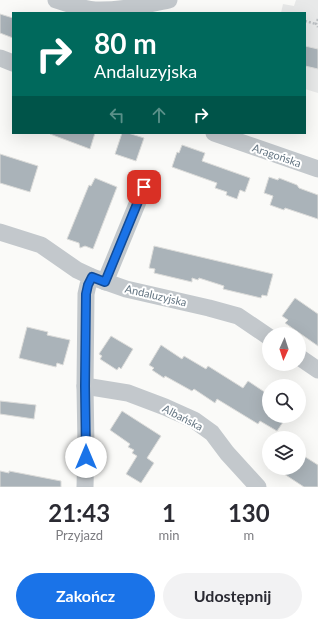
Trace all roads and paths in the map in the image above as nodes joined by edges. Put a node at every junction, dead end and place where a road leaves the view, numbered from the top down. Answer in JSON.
{"nodes":[{"id":1,"x":56,"y":0,"type":"edge"},
{"id":2,"x":169,"y":0,"type":"edge"},
{"id":3,"x":318,"y":19,"type":"edge"},
{"id":4,"x":306,"y":21,"type":"edge"},
{"id":5,"x":317,"y":25,"type":"edge"},
{"id":6,"x":0,"y":58,"type":"edge"},
{"id":7,"x":12,"y":63,"type":"edge"},
{"id":8,"x":217,"y":134,"type":"edge"},
{"id":9,"x":318,"y":169,"type":"edge"},
{"id":10,"x":144,"y":187,"type":"dead end"},
{"id":11,"x":0,"y":232,"type":"edge"},
{"id":12,"x":98,"y":280,"type":"junction"},
{"id":13,"x":262,"y":331,"type":"edge"},
{"id":14,"x":306,"y":362,"type":"edge"},
{"id":15,"x":318,"y":370,"type":"edge"},
{"id":16,"x":85,"y":386,"type":"junction"},
{"id":17,"x":85,"y":487,"type":"edge"},
{"id":18,"x":258,"y":487,"type":"edge"}],
"edges":[{"from":1,"to":2,"type":"street"},
{"from":3,"to":5,"type":"path"},
{"from":4,"to":5,"type":"path"},
{"from":6,"to":7,"type":"street"},
{"from":8,"to":9,"type":"street","name":"Aragońska"},
{"from":10,"to":12,"type":"street"},
{"from":11,"to":12,"type":"street","name":"Andaluzyjska"},
{"from":12,"to":13,"type":"street","name":"Andaluzyjska"},
{"from":12,"to":16,"type":"street"},
{"from":14,"to":15,"type":"street"},
{"from":16,"to":17,"type":"street"},
{"from":16,"to":18,"type":"street","name":"Albańska"}]}
